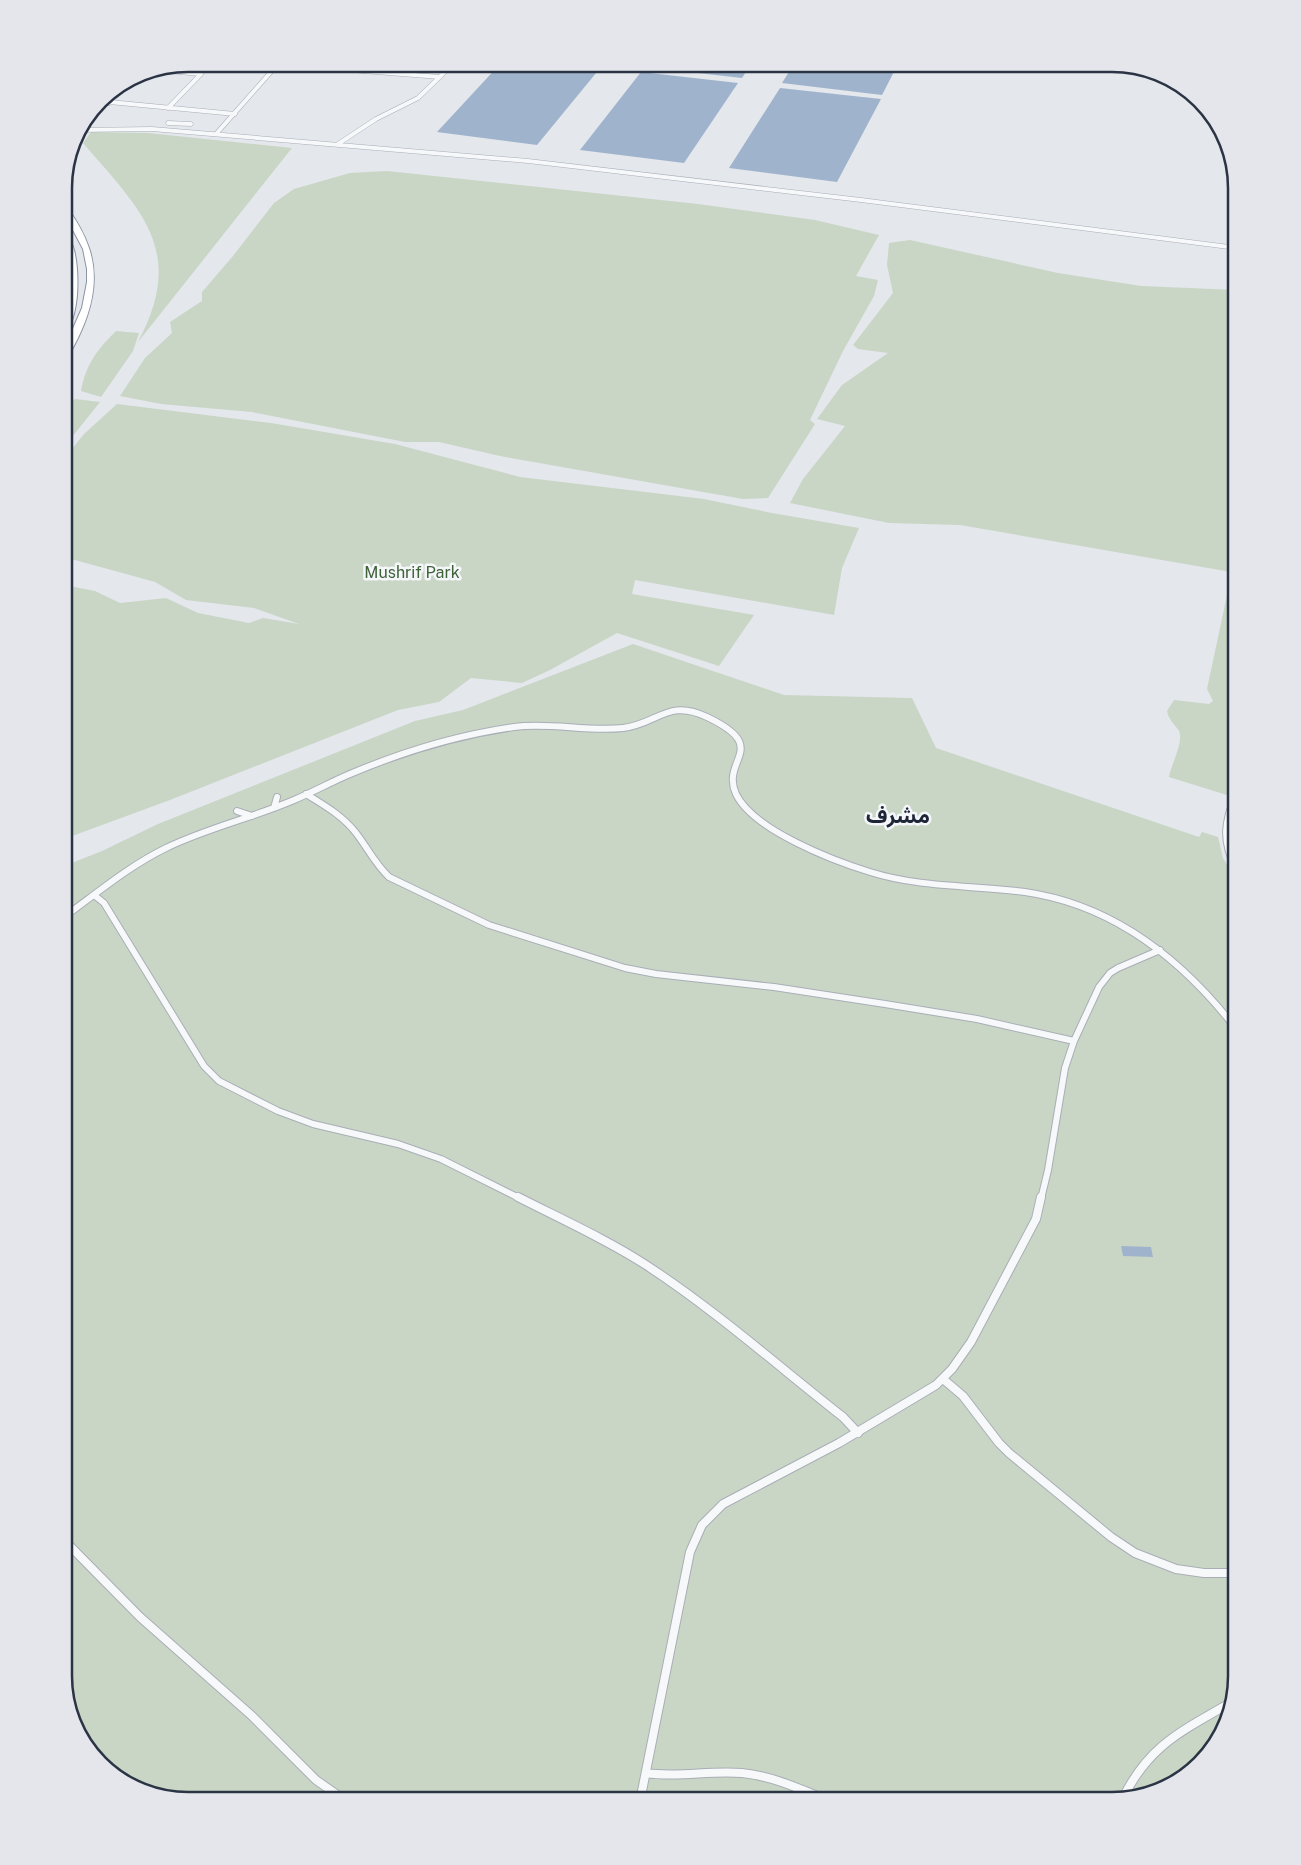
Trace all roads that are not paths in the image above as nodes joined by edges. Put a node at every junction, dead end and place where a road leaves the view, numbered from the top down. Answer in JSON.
{"nodes":[{"id":1,"x":183,"y":72,"type":"edge"},
{"id":2,"x":271,"y":72,"type":"edge"},
{"id":3,"x":380,"y":72,"type":"edge"},
{"id":4,"x":445,"y":72,"type":"edge"},
{"id":5,"x":440,"y":77,"type":"junction"},
{"id":6,"x":109,"y":103,"type":"edge"},
{"id":7,"x":168,"y":108,"type":"junction"},
{"id":8,"x":235,"y":114,"type":"junction"},
{"id":9,"x":168,"y":123,"type":"dead end"},
{"id":10,"x":177,"y":123,"type":"junction"},
{"id":11,"x":191,"y":124,"type":"dead end"},
{"id":12,"x":89,"y":130,"type":"edge"},
{"id":13,"x":171,"y":131,"type":"junction"},
{"id":14,"x":216,"y":134,"type":"junction"},
{"id":15,"x":338,"y":144,"type":"junction"},
{"id":16,"x":73,"y":222,"type":"edge"},
{"id":17,"x":1228,"y":247,"type":"edge"},
{"id":18,"x":73,"y":266,"type":"edge"},
{"id":19,"x":73,"y":304,"type":"edge"},
{"id":20,"x":73,"y":337,"type":"edge"},
{"id":21,"x":306,"y":794,"type":"junction"},
{"id":22,"x":277,"y":797,"type":"dead end"},
{"id":23,"x":274,"y":808,"type":"junction"},
{"id":24,"x":237,"y":811,"type":"dead end"},
{"id":25,"x":1228,"y":815,"type":"edge"},
{"id":26,"x":252,"y":816,"type":"junction"},
{"id":27,"x":1228,"y":852,"type":"edge"},
{"id":28,"x":94,"y":895,"type":"junction"},
{"id":29,"x":73,"y":910,"type":"edge"},
{"id":30,"x":1160,"y":950,"type":"junction"},
{"id":31,"x":1228,"y":1019,"type":"edge"},
{"id":32,"x":1074,"y":1041,"type":"junction"},
{"id":33,"x":943,"y":1379,"type":"junction"},
{"id":34,"x":858,"y":1433,"type":"junction"},
{"id":35,"x":73,"y":1549,"type":"edge"},
{"id":36,"x":1228,"y":1573,"type":"edge"},
{"id":37,"x":1225,"y":1706,"type":"edge"},
{"id":38,"x":646,"y":1773,"type":"junction"},
{"id":39,"x":331,"y":1792,"type":"edge"},
{"id":40,"x":642,"y":1792,"type":"edge"},
{"id":41,"x":807,"y":1792,"type":"edge"},
{"id":42,"x":1126,"y":1792,"type":"edge"}],
"edges":[{"from":1,"to":7,"type":"street"},
{"from":2,"to":8,"type":"street"},
{"from":3,"to":5,"type":"street"},
{"from":4,"to":5,"type":"street"},
{"from":5,"to":15,"type":"street"},
{"from":6,"to":7,"type":"street"},
{"from":7,"to":8,"type":"street"},
{"from":8,"to":14,"type":"street"},
{"from":9,"to":10,"type":"street"},
{"from":10,"to":11,"type":"street"},
{"from":10,"to":13,"type":"street"},
{"from":12,"to":13,"type":"street"},
{"from":13,"to":14,"type":"street"},
{"from":14,"to":15,"type":"street"},
{"from":15,"to":17,"type":"street"},
{"from":16,"to":20,"type":"highway"},
{"from":18,"to":19,"type":"highway"},
{"from":21,"to":23,"type":"street"},
{"from":21,"to":30,"type":"street"},
{"from":21,"to":32,"type":"street"},
{"from":22,"to":23,"type":"street"},
{"from":23,"to":26,"type":"street"},
{"from":24,"to":26,"type":"street"},
{"from":25,"to":27,"type":"street"},
{"from":26,"to":28,"type":"street"},
{"from":28,"to":29,"type":"street"},
{"from":28,"to":34,"type":"street"},
{"from":30,"to":31,"type":"street"},
{"from":30,"to":32,"type":"street"},
{"from":32,"to":33,"type":"street"},
{"from":33,"to":34,"type":"street"},
{"from":33,"to":36,"type":"street"},
{"from":34,"to":38,"type":"street"},
{"from":35,"to":39,"type":"street"},
{"from":37,"to":42,"type":"street"},
{"from":38,"to":40,"type":"street"},
{"from":38,"to":41,"type":"street"}]}
